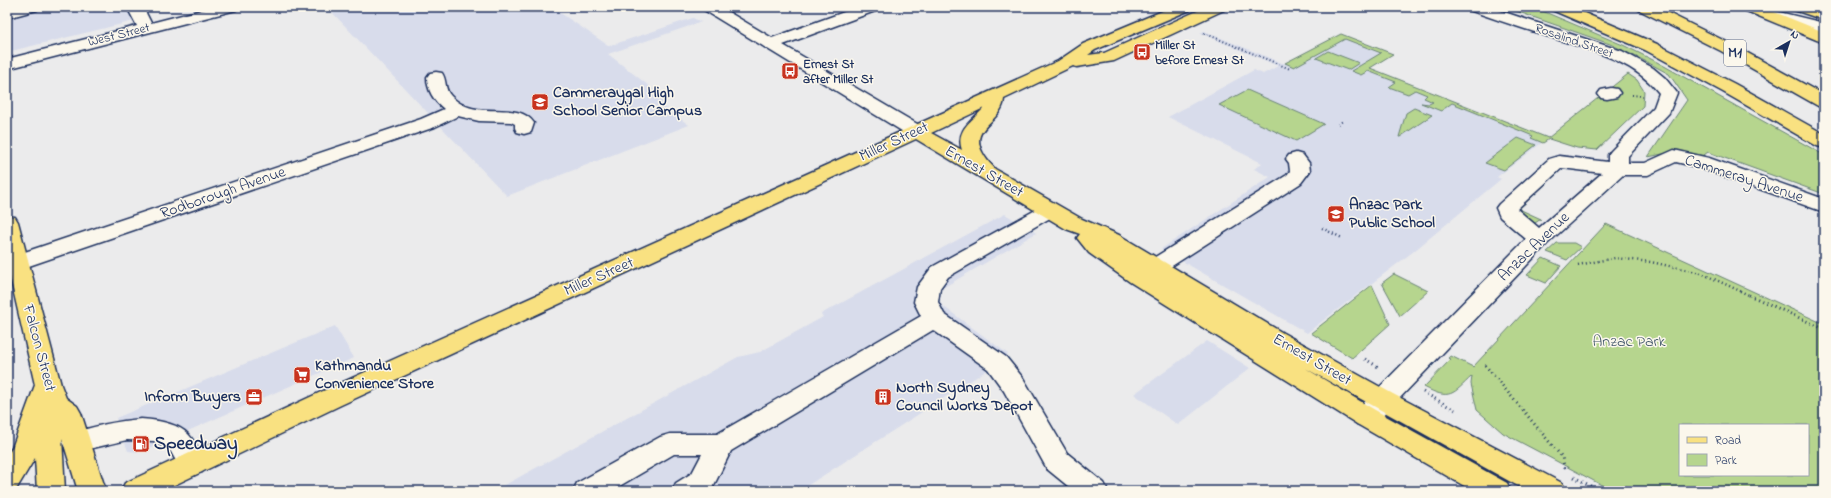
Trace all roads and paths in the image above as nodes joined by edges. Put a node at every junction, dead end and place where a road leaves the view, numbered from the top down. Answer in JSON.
{"nodes":[{"id":1,"x":32,"y":7,"type":"edge"},
{"id":2,"x":135,"y":7,"type":"edge"},
{"id":3,"x":231,"y":7,"type":"edge"},
{"id":4,"x":709,"y":7,"type":"edge"},
{"id":5,"x":873,"y":7,"type":"edge"},
{"id":6,"x":1185,"y":7,"type":"edge"},
{"id":7,"x":1219,"y":7,"type":"edge"},
{"id":8,"x":1474,"y":7,"type":"edge"},
{"id":9,"x":1557,"y":7,"type":"edge"},
{"id":10,"x":1644,"y":7,"type":"edge"},
{"id":11,"x":1748,"y":7,"type":"edge"},
{"id":12,"x":1799,"y":7,"type":"edge"},
{"id":13,"x":1807,"y":7,"type":"edge"},
{"id":14,"x":7,"y":13,"type":"edge"},
{"id":15,"x":1764,"y":13,"type":"junction"},
{"id":16,"x":1824,"y":15,"type":"edge"},
{"id":17,"x":146,"y":28,"type":"junction"},
{"id":18,"x":1824,"y":28,"type":"edge"},
{"id":19,"x":1202,"y":32,"type":"dead end"},
{"id":20,"x":1824,"y":38,"type":"edge"},
{"id":21,"x":770,"y":44,"type":"junction"},
{"id":22,"x":7,"y":64,"type":"edge"},
{"id":23,"x":1064,"y":65,"type":"junction"},
{"id":24,"x":1290,"y":69,"type":"dead end"},
{"id":25,"x":436,"y":77,"type":"dead end"},
{"id":26,"x":996,"y":95,"type":"junction"},
{"id":27,"x":1824,"y":102,"type":"edge"},
{"id":28,"x":457,"y":110,"type":"junction"},
{"id":29,"x":1343,"y":121,"type":"dead end"},
{"id":30,"x":1338,"y":124,"type":"dead end"},
{"id":31,"x":524,"y":128,"type":"dead end"},
{"id":32,"x":917,"y":132,"type":"junction"},
{"id":33,"x":1824,"y":142,"type":"edge"},
{"id":34,"x":1296,"y":159,"type":"dead end"},
{"id":35,"x":1618,"y":169,"type":"junction"},
{"id":36,"x":990,"y":175,"type":"junction"},
{"id":37,"x":1824,"y":206,"type":"edge"},
{"id":38,"x":1050,"y":210,"type":"junction"},
{"id":39,"x":7,"y":223,"type":"edge"},
{"id":40,"x":1322,"y":228,"type":"dead end"},
{"id":41,"x":1342,"y":238,"type":"dead end"},
{"id":42,"x":1539,"y":239,"type":"junction"},
{"id":43,"x":18,"y":262,"type":"junction"},
{"id":44,"x":1578,"y":265,"type":"dead end"},
{"id":45,"x":1147,"y":272,"type":"junction"},
{"id":46,"x":934,"y":319,"type":"junction"},
{"id":47,"x":1824,"y":329,"type":"edge"},
{"id":48,"x":1365,"y":359,"type":"dead end"},
{"id":49,"x":1485,"y":365,"type":"dead end"},
{"id":50,"x":1383,"y":370,"type":"dead end"},
{"id":51,"x":51,"y":395,"type":"junction"},
{"id":52,"x":1375,"y":409,"type":"junction"},
{"id":53,"x":76,"y":442,"type":"junction"},
{"id":54,"x":721,"y":444,"type":"junction"},
{"id":55,"x":192,"y":464,"type":"junction"},
{"id":56,"x":7,"y":480,"type":"edge"},
{"id":57,"x":1559,"y":482,"type":"edge"},
{"id":58,"x":1497,"y":485,"type":"edge"},
{"id":59,"x":51,"y":491,"type":"edge"},
{"id":60,"x":92,"y":491,"type":"edge"},
{"id":61,"x":135,"y":491,"type":"edge"},
{"id":62,"x":588,"y":491,"type":"edge"},
{"id":63,"x":686,"y":491,"type":"edge"},
{"id":64,"x":1094,"y":491,"type":"edge"}],
"edges":[{"from":1,"to":14,"type":"street"},
{"from":2,"to":17,"type":"street"},
{"from":3,"to":17,"type":"street","name":"West Street"},
{"from":4,"to":21,"type":"street","name":"Ernest Street"},
{"from":5,"to":21,"type":"street"},
{"from":6,"to":23,"type":"main road","name":"Miller Street"},
{"from":7,"to":23,"type":"main road","name":"Miller Street"},
{"from":8,"to":35,"type":"street","name":"Rosalind Street"},
{"from":9,"to":33,"type":"main road"},
{"from":10,"to":27,"type":"main road","number":"M1"},
{"from":11,"to":15,"type":"main road"},
{"from":12,"to":16,"type":"main road"},
{"from":13,"to":16,"type":"main road"},
{"from":15,"to":18,"type":"street"},
{"from":15,"to":20,"type":"main road"},
{"from":17,"to":22,"type":"street","name":"West Street"},
{"from":19,"to":24,"type":"path"},
{"from":21,"to":32,"type":"street","name":"Ernest Street"},
{"from":23,"to":26,"type":"main road","name":"Miller Street"},
{"from":25,"to":28,"type":"street"},
{"from":26,"to":32,"type":"main road","name":"Miller Street"},
{"from":26,"to":36,"type":"main road"},
{"from":28,"to":31,"type":"street"},
{"from":28,"to":43,"type":"street","name":"Rodborough Avenue"},
{"from":29,"to":30,"type":"path"},
{"from":32,"to":36,"type":"main road","name":"Ernest Street"},
{"from":32,"to":55,"type":"main road","name":"Miller Street"},
{"from":34,"to":45,"type":"street"},
{"from":35,"to":37,"type":"street","name":"Cammeray Avenue"},
{"from":35,"to":42,"type":"street","name":"Anzac Avenue"},
{"from":35,"to":42,"type":"street","name":"Cammeray Avenue"},
{"from":36,"to":38,"type":"main road","name":"Ernest Street"},
{"from":38,"to":45,"type":"main road","name":"Ernest Street"},
{"from":38,"to":46,"type":"street"},
{"from":39,"to":43,"type":"main road","name":"Falcon Street"},
{"from":40,"to":41,"type":"path"},
{"from":42,"to":52,"type":"street","name":"Anzac Avenue"},
{"from":43,"to":51,"type":"main road","name":"Falcon Street"},
{"from":44,"to":47,"type":"path"},
{"from":45,"to":52,"type":"main road","name":"Ernest Street"},
{"from":46,"to":54,"type":"street"},
{"from":46,"to":64,"type":"street"},
{"from":48,"to":50,"type":"path"},
{"from":49,"to":57,"type":"path"},
{"from":51,"to":53,"type":"main road","name":"Falcon Street"},
{"from":51,"to":56,"type":"main road"},
{"from":51,"to":59,"type":"main road","name":"Falcon Street"},
{"from":52,"to":58,"type":"main road","name":"Ernest Street"},
{"from":53,"to":55,"type":"street"},
{"from":53,"to":60,"type":"main road","name":"Falcon Street"},
{"from":54,"to":62,"type":"street"},
{"from":54,"to":63,"type":"street"},
{"from":55,"to":61,"type":"main road","name":"Miller Street"},
{"from":57,"to":58,"type":"main road","name":"Ernest Street"}]}
